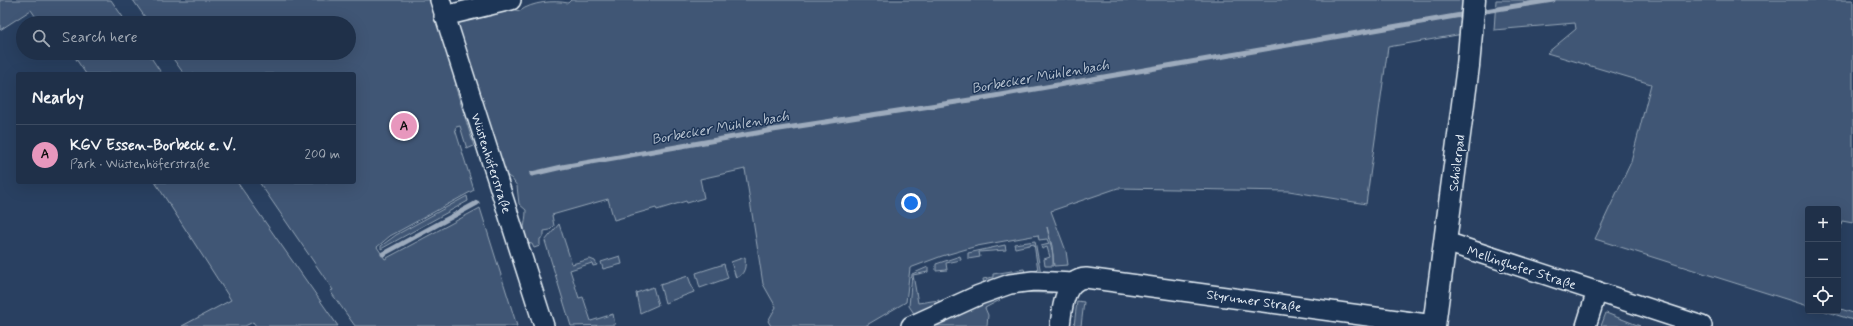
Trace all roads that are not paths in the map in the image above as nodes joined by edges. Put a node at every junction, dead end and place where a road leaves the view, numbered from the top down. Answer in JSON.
{"nodes":[{"id":1,"x":511,"y":0,"type":"edge"},
{"id":2,"x":1474,"y":0,"type":"edge"},
{"id":3,"x":442,"y":8,"type":"edge"},
{"id":4,"x":1446,"y":242,"type":"junction"},
{"id":5,"x":1074,"y":283,"type":"junction"},
{"id":6,"x":1597,"y":291,"type":"junction"},
{"id":7,"x":544,"y":326,"type":"edge"},
{"id":8,"x":911,"y":326,"type":"edge"},
{"id":9,"x":1060,"y":326,"type":"edge"},
{"id":10,"x":1434,"y":326,"type":"edge"},
{"id":11,"x":1586,"y":326,"type":"edge"},
{"id":12,"x":1702,"y":326,"type":"edge"}],
"edges":[{"from":1,"to":3,"type":"street"},
{"from":2,"to":4,"type":"street","name":"Schölerpad"},
{"from":3,"to":7,"type":"street","name":"Wüstenhöferstraße"},
{"from":4,"to":6,"type":"street","name":"Mellinghofer Straße"},
{"from":4,"to":10,"type":"street","name":"Schölerpad"},
{"from":5,"to":8,"type":"street","name":"Styrumer Straße"},
{"from":5,"to":9,"type":"street"},
{"from":5,"to":10,"type":"street","name":"Styrumer Straße"},
{"from":6,"to":11,"type":"street"},
{"from":6,"to":12,"type":"street","name":"Mellinghofer Straße"}]}
